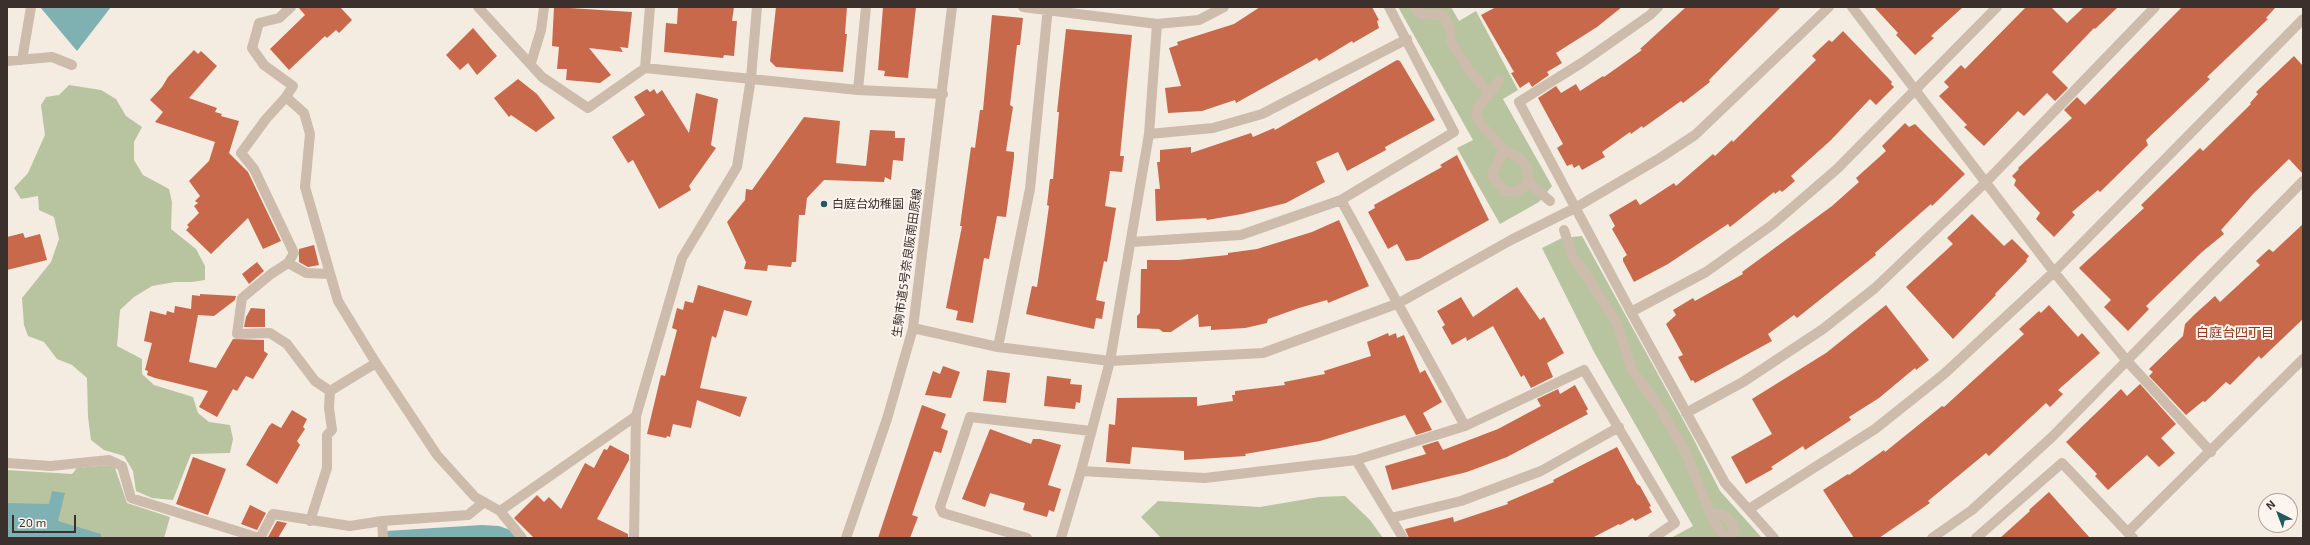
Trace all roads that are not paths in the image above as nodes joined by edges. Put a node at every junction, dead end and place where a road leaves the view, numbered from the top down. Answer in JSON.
{"nodes":[{"id":1,"x":31,"y":7,"type":"edge"},
{"id":2,"x":291,"y":7,"type":"edge"},
{"id":3,"x":478,"y":7,"type":"edge"},
{"id":4,"x":544,"y":7,"type":"edge"},
{"id":5,"x":650,"y":7,"type":"edge"},
{"id":6,"x":757,"y":7,"type":"edge"},
{"id":7,"x":866,"y":7,"type":"edge"},
{"id":8,"x":952,"y":7,"type":"edge"},
{"id":9,"x":1023,"y":7,"type":"edge"},
{"id":10,"x":1224,"y":7,"type":"edge"},
{"id":11,"x":1388,"y":7,"type":"edge"},
{"id":12,"x":1415,"y":7,"type":"edge"},
{"id":13,"x":1658,"y":7,"type":"edge"},
{"id":14,"x":1829,"y":7,"type":"edge"},
{"id":15,"x":1852,"y":7,"type":"edge"},
{"id":16,"x":1997,"y":7,"type":"edge"},
{"id":17,"x":2155,"y":7,"type":"edge"},
{"id":18,"x":1048,"y":9,"type":"edge"},
{"id":19,"x":2303,"y":19,"type":"edge"},
{"id":20,"x":1157,"y":24,"type":"junction"},
{"id":21,"x":1407,"y":40,"type":"junction"},
{"id":22,"x":22,"y":60,"type":"junction"},
{"id":23,"x":7,"y":61,"type":"edge"},
{"id":24,"x":531,"y":63,"type":"junction"},
{"id":25,"x":72,"y":65,"type":"dead end"},
{"id":26,"x":645,"y":68,"type":"junction"},
{"id":27,"x":751,"y":78,"type":"junction"},
{"id":28,"x":1499,"y":81,"type":"dead end"},
{"id":29,"x":858,"y":90,"type":"junction"},
{"id":30,"x":1915,"y":91,"type":"junction"},
{"id":31,"x":1488,"y":92,"type":"junction"},
{"id":32,"x":943,"y":94,"type":"junction"},
{"id":33,"x":286,"y":97,"type":"junction"},
{"id":34,"x":1149,"y":134,"type":"junction"},
{"id":35,"x":1504,"y":150,"type":"junction"},
{"id":36,"x":2303,"y":181,"type":"edge"},
{"id":37,"x":1529,"y":183,"type":"junction"},
{"id":38,"x":1985,"y":183,"type":"junction"},
{"id":39,"x":1341,"y":200,"type":"junction"},
{"id":40,"x":1550,"y":201,"type":"dead end"},
{"id":41,"x":1575,"y":208,"type":"junction"},
{"id":42,"x":1564,"y":230,"type":"dead end"},
{"id":43,"x":1131,"y":242,"type":"junction"},
{"id":44,"x":288,"y":263,"type":"junction"},
{"id":45,"x":2054,"y":272,"type":"junction"},
{"id":46,"x":330,"y":274,"type":"junction"},
{"id":47,"x":1399,"y":303,"type":"junction"},
{"id":48,"x":1631,"y":312,"type":"junction"},
{"id":49,"x":913,"y":328,"type":"junction"},
{"id":50,"x":998,"y":347,"type":"junction"},
{"id":51,"x":2303,"y":359,"type":"edge"},
{"id":52,"x":1110,"y":361,"type":"junction"},
{"id":53,"x":2127,"y":361,"type":"junction"},
{"id":54,"x":376,"y":364,"type":"junction"},
{"id":55,"x":330,"y":392,"type":"junction"},
{"id":56,"x":1686,"y":413,"type":"junction"},
{"id":57,"x":636,"y":416,"type":"junction"},
{"id":58,"x":1466,"y":426,"type":"junction"},
{"id":59,"x":1619,"y":427,"type":"junction"},
{"id":60,"x":1091,"y":431,"type":"junction"},
{"id":61,"x":2211,"y":452,"type":"junction"},
{"id":62,"x":1356,"y":460,"type":"junction"},
{"id":63,"x":7,"y":463,"type":"edge"},
{"id":64,"x":1081,"y":471,"type":"junction"},
{"id":65,"x":484,"y":502,"type":"junction"},
{"id":66,"x":1749,"y":509,"type":"junction"},
{"id":67,"x":500,"y":511,"type":"junction"},
{"id":68,"x":1712,"y":514,"type":"dead end"},
{"id":69,"x":1391,"y":518,"type":"junction"},
{"id":70,"x":310,"y":521,"type":"junction"},
{"id":71,"x":382,"y":521,"type":"junction"},
{"id":72,"x":2131,"y":535,"type":"edge"},
{"id":73,"x":260,"y":538,"type":"edge"},
{"id":74,"x":383,"y":538,"type":"edge"},
{"id":75,"x":522,"y":538,"type":"edge"},
{"id":76,"x":634,"y":538,"type":"edge"},
{"id":77,"x":846,"y":538,"type":"edge"},
{"id":78,"x":1027,"y":538,"type":"edge"},
{"id":79,"x":1061,"y":538,"type":"edge"},
{"id":80,"x":1403,"y":538,"type":"edge"},
{"id":81,"x":1653,"y":538,"type":"edge"},
{"id":82,"x":1774,"y":538,"type":"edge"},
{"id":83,"x":1932,"y":538,"type":"edge"},
{"id":84,"x":1978,"y":538,"type":"edge"}],
"edges":[{"from":1,"to":22,"type":"street"},
{"from":2,"to":33,"type":"street"},
{"from":3,"to":24,"type":"street"},
{"from":4,"to":24,"type":"street"},
{"from":5,"to":26,"type":"street"},
{"from":6,"to":27,"type":"street"},
{"from":7,"to":29,"type":"street"},
{"from":8,"to":32,"type":"street","name":"生駒市道5号奈良阪南田原線"},
{"from":9,"to":18,"type":"street"},
{"from":10,"to":20,"type":"street"},
{"from":11,"to":21,"type":"street"},
{"from":12,"to":31,"type":"street"},
{"from":13,"to":41,"type":"street"},
{"from":14,"to":41,"type":"street"},
{"from":15,"to":30,"type":"street"},
{"from":16,"to":30,"type":"street"},
{"from":17,"to":38,"type":"street"},
{"from":18,"to":20,"type":"street"},
{"from":18,"to":50,"type":"street"},
{"from":19,"to":45,"type":"street"},
{"from":20,"to":34,"type":"street"},
{"from":21,"to":34,"type":"street"},
{"from":21,"to":39,"type":"street"},
{"from":22,"to":23,"type":"street"},
{"from":22,"to":25,"type":"street"},
{"from":24,"to":26,"type":"street"},
{"from":26,"to":27,"type":"street"},
{"from":27,"to":29,"type":"street"},
{"from":27,"to":57,"type":"street"},
{"from":28,"to":31,"type":"street"},
{"from":29,"to":32,"type":"street"},
{"from":30,"to":38,"type":"street"},
{"from":30,"to":48,"type":"street"},
{"from":31,"to":35,"type":"street"},
{"from":32,"to":49,"type":"street","name":"生駒市道5号奈良阪南田原線"},
{"from":33,"to":44,"type":"street"},
{"from":33,"to":46,"type":"street"},
{"from":34,"to":43,"type":"street"},
{"from":35,"to":37,"type":"street"},
{"from":35,"to":37,"type":"street"},
{"from":36,"to":53,"type":"street"},
{"from":37,"to":40,"type":"street"},
{"from":38,"to":45,"type":"street"},
{"from":38,"to":56,"type":"street"},
{"from":39,"to":43,"type":"street"},
{"from":39,"to":47,"type":"street"},
{"from":41,"to":47,"type":"street"},
{"from":41,"to":48,"type":"street"},
{"from":42,"to":68,"type":"street"},
{"from":43,"to":52,"type":"street"},
{"from":44,"to":46,"type":"street"},
{"from":44,"to":55,"type":"street"},
{"from":45,"to":53,"type":"street"},
{"from":45,"to":66,"type":"street"},
{"from":46,"to":54,"type":"street"},
{"from":47,"to":52,"type":"street"},
{"from":47,"to":58,"type":"street"},
{"from":48,"to":56,"type":"street"},
{"from":49,"to":50,"type":"street"},
{"from":49,"to":77,"type":"street","name":"生駒市道5号奈良阪南田原線"},
{"from":50,"to":52,"type":"street"},
{"from":51,"to":61,"type":"street"},
{"from":52,"to":60,"type":"street"},
{"from":53,"to":61,"type":"street"},
{"from":53,"to":83,"type":"street"},
{"from":54,"to":55,"type":"street"},
{"from":54,"to":65,"type":"street"},
{"from":55,"to":70,"type":"street"},
{"from":56,"to":66,"type":"street"},
{"from":57,"to":67,"type":"street"},
{"from":57,"to":76,"type":"street"},
{"from":58,"to":59,"type":"street"},
{"from":58,"to":62,"type":"street"},
{"from":59,"to":69,"type":"street"},
{"from":59,"to":81,"type":"street"},
{"from":60,"to":64,"type":"street"},
{"from":60,"to":78,"type":"street"},
{"from":61,"to":72,"type":"street"},
{"from":62,"to":64,"type":"street"},
{"from":62,"to":69,"type":"street"},
{"from":63,"to":73,"type":"street"},
{"from":64,"to":79,"type":"street"},
{"from":65,"to":67,"type":"street"},
{"from":65,"to":71,"type":"street"},
{"from":66,"to":82,"type":"street"},
{"from":67,"to":75,"type":"street"},
{"from":69,"to":80,"type":"street"},
{"from":70,"to":71,"type":"street"},
{"from":70,"to":73,"type":"street"},
{"from":71,"to":74,"type":"street"},
{"from":72,"to":84,"type":"street"}]}
